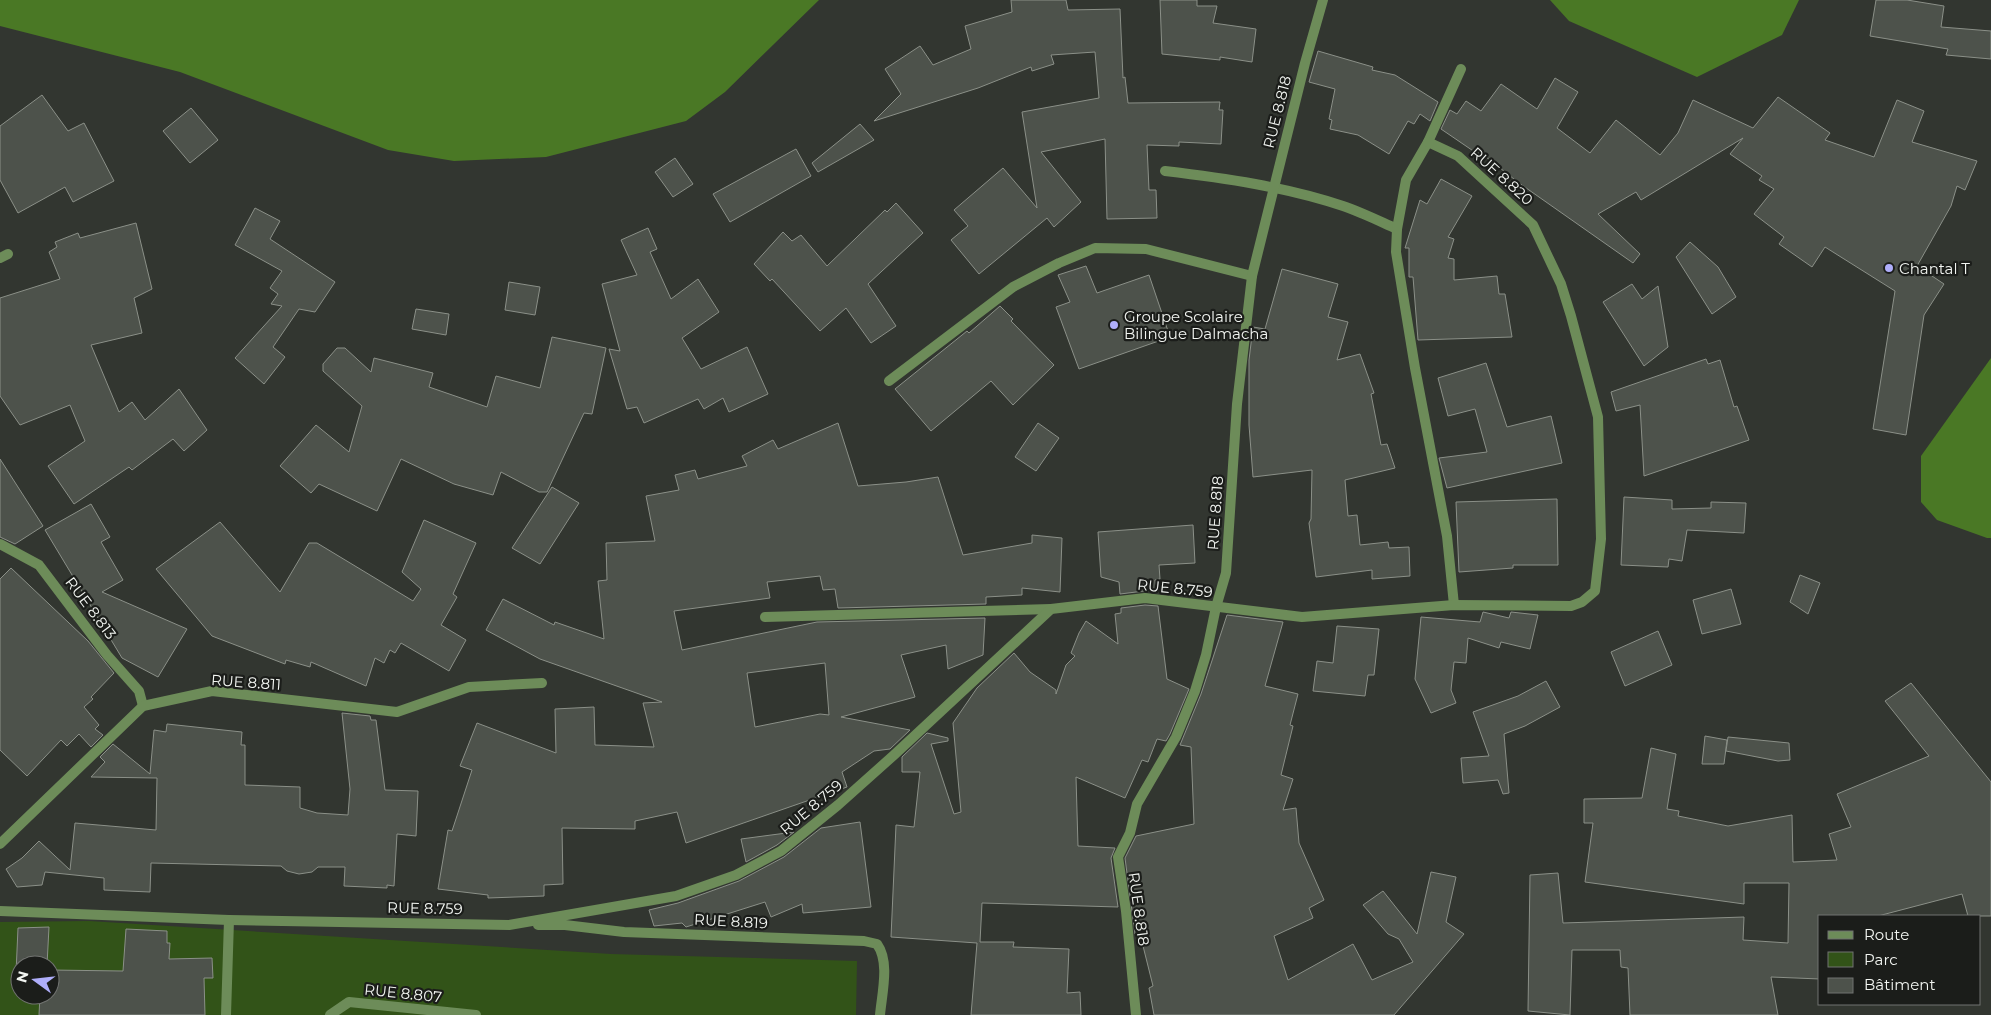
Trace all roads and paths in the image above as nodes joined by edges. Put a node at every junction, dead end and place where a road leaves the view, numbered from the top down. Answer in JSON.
{"nodes":[{"id":1,"x":1324,"y":0,"type":"edge"},
{"id":2,"x":1461,"y":68,"type":"dead end"},
{"id":3,"x":1428,"y":142,"type":"junction"},
{"id":4,"x":1165,"y":171,"type":"dead end"},
{"id":5,"x":1274,"y":188,"type":"junction"},
{"id":6,"x":1397,"y":229,"type":"junction"},
{"id":7,"x":1252,"y":276,"type":"junction"},
{"id":8,"x":889,"y":381,"type":"dead end"},
{"id":9,"x":0,"y":544,"type":"edge"},
{"id":10,"x":1582,"y":602,"type":"joint"},
{"id":11,"x":1454,"y":606,"type":"junction"},
{"id":12,"x":1216,"y":607,"type":"junction"},
{"id":13,"x":1052,"y":609,"type":"junction"},
{"id":14,"x":765,"y":617,"type":"dead end"},
{"id":15,"x":542,"y":683,"type":"dead end"},
{"id":16,"x":143,"y":706,"type":"junction"},
{"id":17,"x":0,"y":844,"type":"edge"},
{"id":18,"x":0,"y":911,"type":"edge"},
{"id":19,"x":230,"y":920,"type":"junction"},
{"id":20,"x":509,"y":925,"type":"junction"},
{"id":21,"x":226,"y":1015,"type":"edge"},
{"id":22,"x":330,"y":1015,"type":"edge"},
{"id":23,"x":476,"y":1015,"type":"edge"},
{"id":24,"x":880,"y":1015,"type":"edge"},
{"id":25,"x":1136,"y":1015,"type":"edge"}],
"edges":[{"from":1,"to":5,"type":"street","name":"RUE 8.818"},
{"from":2,"to":3,"type":"street"},
{"from":3,"to":6,"type":"street"},
{"from":3,"to":10,"type":"street","name":"RUE 8.820"},
{"from":4,"to":5,"type":"street"},
{"from":5,"to":6,"type":"street"},
{"from":5,"to":7,"type":"street","name":"RUE 8.818"},
{"from":6,"to":11,"type":"street"},
{"from":7,"to":8,"type":"street"},
{"from":7,"to":12,"type":"street","name":"RUE 8.818"},
{"from":9,"to":16,"type":"street","name":"RUE 8.813"},
{"from":10,"to":11,"type":"street","name":"RUE 8.759"},
{"from":11,"to":12,"type":"street","name":"RUE 8.759"},
{"from":12,"to":13,"type":"street","name":"RUE 8.759"},
{"from":12,"to":25,"type":"street","name":"RUE 8.818"},
{"from":13,"to":14,"type":"street"},
{"from":13,"to":20,"type":"street","name":"RUE 8.759"},
{"from":15,"to":16,"type":"street","name":"RUE 8.811"},
{"from":16,"to":17,"type":"street"},
{"from":18,"to":19,"type":"street","name":"RUE 8.759"},
{"from":19,"to":20,"type":"street","name":"RUE 8.759"},
{"from":19,"to":21,"type":"street"},
{"from":20,"to":24,"type":"street","name":"RUE 8.819"},
{"from":22,"to":23,"type":"street","name":"RUE 8.807"}]}
